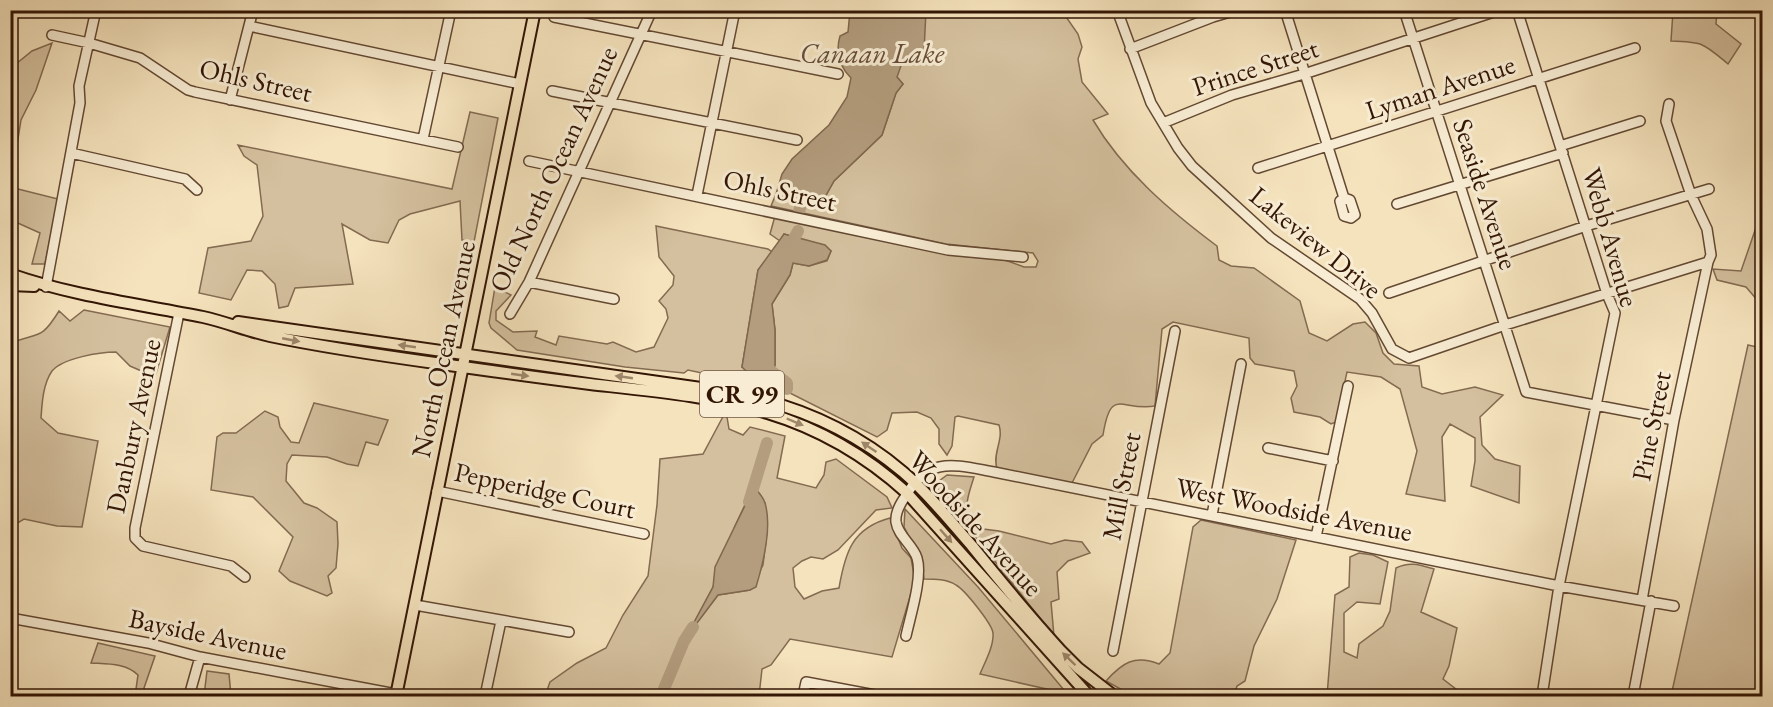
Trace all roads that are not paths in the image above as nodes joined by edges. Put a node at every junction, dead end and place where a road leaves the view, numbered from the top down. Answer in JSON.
{"nodes":[{"id":1,"x":96,"y":10,"type":"edge"},
{"id":2,"x":253,"y":10,"type":"edge"},
{"id":3,"x":451,"y":10,"type":"edge"},
{"id":4,"x":535,"y":10,"type":"edge"},
{"id":5,"x":652,"y":10,"type":"edge"},
{"id":6,"x":735,"y":10,"type":"edge"},
{"id":7,"x":1117,"y":10,"type":"edge"},
{"id":8,"x":1237,"y":10,"type":"edge"},
{"id":9,"x":1285,"y":10,"type":"edge"},
{"id":10,"x":1404,"y":10,"type":"edge"},
{"id":11,"x":1500,"y":10,"type":"edge"},
{"id":12,"x":1517,"y":10,"type":"edge"},
{"id":13,"x":1212,"y":14,"type":"edge"},
{"id":14,"x":554,"y":17,"type":"dead end"},
{"id":15,"x":249,"y":26,"type":"junction"},
{"id":16,"x":641,"y":34,"type":"junction"},
{"id":17,"x":52,"y":35,"type":"dead end"},
{"id":18,"x":1412,"y":39,"type":"junction"},
{"id":19,"x":89,"y":43,"type":"junction"},
{"id":20,"x":1635,"y":48,"type":"dead end"},
{"id":21,"x":1130,"y":49,"type":"junction"},
{"id":22,"x":726,"y":51,"type":"junction"},
{"id":23,"x":440,"y":67,"type":"junction"},
{"id":24,"x":838,"y":74,"type":"dead end"},
{"id":25,"x":1304,"y":74,"type":"junction"},
{"id":26,"x":1538,"y":80,"type":"junction"},
{"id":27,"x":520,"y":84,"type":"junction"},
{"id":28,"x":552,"y":91,"type":"dead end"},
{"id":29,"x":230,"y":100,"type":"junction"},
{"id":30,"x":610,"y":102,"type":"junction"},
{"id":31,"x":1669,"y":104,"type":"dead end"},
{"id":32,"x":1437,"y":113,"type":"junction"},
{"id":33,"x":1640,"y":121,"type":"dead end"},
{"id":34,"x":712,"y":122,"type":"junction"},
{"id":35,"x":1163,"y":123,"type":"junction"},
{"id":36,"x":423,"y":139,"type":"junction"},
{"id":37,"x":797,"y":140,"type":"dead end"},
{"id":38,"x":458,"y":147,"type":"dead end"},
{"id":39,"x":1327,"y":147,"type":"junction"},
{"id":40,"x":1561,"y":149,"type":"junction"},
{"id":41,"x":71,"y":153,"type":"junction"},
{"id":42,"x":529,"y":161,"type":"dead end"},
{"id":43,"x":1258,"y":168,"type":"dead end"},
{"id":44,"x":578,"y":171,"type":"junction"},
{"id":45,"x":1461,"y":186,"type":"junction"},
{"id":46,"x":1709,"y":189,"type":"dead end"},
{"id":47,"x":197,"y":190,"type":"dead end"},
{"id":48,"x":697,"y":195,"type":"junction"},
{"id":49,"x":1691,"y":195,"type":"junction"},
{"id":50,"x":1344,"y":198,"type":"dead end"},
{"id":51,"x":1397,"y":204,"type":"dead end"},
{"id":52,"x":1587,"y":226,"type":"junction"},
{"id":53,"x":1023,"y":257,"type":"dead end"},
{"id":54,"x":1710,"y":259,"type":"junction"},
{"id":55,"x":1484,"y":260,"type":"junction"},
{"id":56,"x":10,"y":274,"type":"edge"},
{"id":57,"x":529,"y":282,"type":"junction"},
{"id":58,"x":10,"y":285,"type":"edge"},
{"id":59,"x":46,"y":287,"type":"junction"},
{"id":60,"x":1389,"y":293,"type":"dead end"},
{"id":61,"x":1607,"y":294,"type":"junction"},
{"id":62,"x":614,"y":299,"type":"dead end"},
{"id":63,"x":180,"y":313,"type":"junction"},
{"id":64,"x":510,"y":314,"type":"dead end"},
{"id":65,"x":214,"y":320,"type":"junction"},
{"id":66,"x":1505,"y":326,"type":"junction"},
{"id":67,"x":1175,"y":330,"type":"dead end"},
{"id":68,"x":465,"y":354,"type":"junction"},
{"id":69,"x":1241,"y":364,"type":"dead end"},
{"id":70,"x":463,"y":367,"type":"junction"},
{"id":71,"x":1348,"y":386,"type":"dead end"},
{"id":72,"x":1596,"y":406,"type":"junction"},
{"id":73,"x":1674,"y":420,"type":"junction"},
{"id":74,"x":1268,"y":448,"type":"dead end"},
{"id":75,"x":1333,"y":461,"type":"junction"},
{"id":76,"x":911,"y":488,"type":"junction"},
{"id":77,"x":437,"y":491,"type":"junction"},
{"id":78,"x":1141,"y":501,"type":"junction"},
{"id":79,"x":1212,"y":515,"type":"junction"},
{"id":80,"x":644,"y":534,"type":"dead end"},
{"id":81,"x":1316,"y":537,"type":"junction"},
{"id":82,"x":245,"y":577,"type":"dead end"},
{"id":83,"x":1559,"y":586,"type":"junction"},
{"id":84,"x":1647,"y":601,"type":"junction"},
{"id":85,"x":415,"y":605,"type":"junction"},
{"id":86,"x":1674,"y":606,"type":"dead end"},
{"id":87,"x":10,"y":618,"type":"edge"},
{"id":88,"x":501,"y":621,"type":"junction"},
{"id":89,"x":569,"y":632,"type":"dead end"},
{"id":90,"x":906,"y":636,"type":"dead end"},
{"id":91,"x":1113,"y":651,"type":"dead end"},
{"id":92,"x":200,"y":657,"type":"junction"},
{"id":93,"x":396,"y":695,"type":"edge"},
{"id":94,"x":189,"y":696,"type":"edge"},
{"id":95,"x":485,"y":696,"type":"edge"},
{"id":96,"x":803,"y":696,"type":"edge"},
{"id":97,"x":880,"y":696,"type":"edge"},
{"id":98,"x":1089,"y":696,"type":"edge"},
{"id":99,"x":1114,"y":696,"type":"edge"},
{"id":100,"x":1542,"y":696,"type":"edge"},
{"id":101,"x":1633,"y":696,"type":"edge"}],
"edges":[{"from":1,"to":19,"type":"street"},
{"from":2,"to":15,"type":"street"},
{"from":3,"to":23,"type":"street"},
{"from":4,"to":27,"type":"main road","name":"North Ocean Avenue"},
{"from":5,"to":16,"type":"street","name":"Old North Ocean Avenue"},
{"from":6,"to":22,"type":"street"},
{"from":7,"to":21,"type":"street","name":"Lakeview Drive"},
{"from":8,"to":13,"type":"street"},
{"from":9,"to":25,"type":"street"},
{"from":10,"to":18,"type":"street","name":"Seaside Avenue"},
{"from":11,"to":18,"type":"street","name":"Prince Street"},
{"from":12,"to":26,"type":"street","name":"Webb Avenue"},
{"from":13,"to":21,"type":"street"},
{"from":14,"to":16,"type":"street"},
{"from":15,"to":23,"type":"street"},
{"from":15,"to":29,"type":"street"},
{"from":16,"to":22,"type":"street"},
{"from":16,"to":30,"type":"street","name":"Old North Ocean Avenue"},
{"from":17,"to":19,"type":"street","name":"Ohls Street"},
{"from":18,"to":25,"type":"street","name":"Prince Street"},
{"from":18,"to":32,"type":"street","name":"Seaside Avenue"},
{"from":19,"to":29,"type":"street","name":"Ohls Street"},
{"from":19,"to":41,"type":"street"},
{"from":20,"to":26,"type":"street","name":"Lyman Avenue"},
{"from":21,"to":35,"type":"street","name":"Lakeview Drive"},
{"from":22,"to":24,"type":"street"},
{"from":22,"to":34,"type":"street"},
{"from":23,"to":27,"type":"street"},
{"from":23,"to":36,"type":"street"},
{"from":25,"to":35,"type":"street","name":"Prince Street"},
{"from":25,"to":39,"type":"street"},
{"from":26,"to":32,"type":"street","name":"Lyman Avenue"},
{"from":26,"to":40,"type":"street","name":"Webb Avenue"},
{"from":27,"to":68,"type":"main road","name":"North Ocean Avenue"},
{"from":28,"to":30,"type":"street"},
{"from":29,"to":36,"type":"street","name":"Ohls Street"},
{"from":30,"to":34,"type":"street"},
{"from":30,"to":44,"type":"street","name":"Old North Ocean Avenue"},
{"from":31,"to":49,"type":"street","name":"Pine Street"},
{"from":32,"to":39,"type":"street","name":"Lyman Avenue"},
{"from":32,"to":45,"type":"street","name":"Seaside Avenue"},
{"from":33,"to":40,"type":"street"},
{"from":34,"to":37,"type":"street"},
{"from":34,"to":48,"type":"street"},
{"from":35,"to":66,"type":"street","name":"Lakeview Drive"},
{"from":36,"to":38,"type":"street","name":"Ohls Street"},
{"from":39,"to":43,"type":"street","name":"Lyman Avenue"},
{"from":39,"to":50,"type":"street"},
{"from":40,"to":45,"type":"street"},
{"from":40,"to":52,"type":"street","name":"Webb Avenue"},
{"from":41,"to":47,"type":"street"},
{"from":41,"to":59,"type":"street"},
{"from":42,"to":44,"type":"street","name":"Ohls Street"},
{"from":44,"to":48,"type":"street","name":"Ohls Street"},
{"from":44,"to":57,"type":"street","name":"Old North Ocean Avenue"},
{"from":45,"to":51,"type":"street"},
{"from":45,"to":55,"type":"street","name":"Seaside Avenue"},
{"from":46,"to":49,"type":"street"},
{"from":48,"to":53,"type":"street","name":"Ohls Street"},
{"from":49,"to":52,"type":"street"},
{"from":49,"to":54,"type":"street","name":"Pine Street"},
{"from":52,"to":55,"type":"street"},
{"from":52,"to":61,"type":"street","name":"Webb Avenue"},
{"from":54,"to":61,"type":"street"},
{"from":54,"to":73,"type":"street","name":"Pine Street"},
{"from":55,"to":60,"type":"street"},
{"from":55,"to":66,"type":"street","name":"Seaside Avenue"},
{"from":56,"to":59,"type":"main road","number":"CR 99"},
{"from":57,"to":62,"type":"street"},
{"from":57,"to":64,"type":"street","name":"Old North Ocean Avenue"},
{"from":58,"to":59,"type":"main road","number":"CR 99"},
{"from":59,"to":63,"type":"main road","number":"CR 99"},
{"from":61,"to":66,"type":"street"},
{"from":61,"to":72,"type":"street","name":"Webb Avenue"},
{"from":63,"to":65,"type":"main road","number":"CR 99"},
{"from":63,"to":82,"type":"street","name":"Danbury Avenue"},
{"from":68,"to":65,"type":"main road","number":"CR 99","one_way":true},
{"from":65,"to":70,"type":"main road","number":"CR 99","one_way":true},
{"from":66,"to":72,"type":"street","name":"Seaside Avenue"},
{"from":67,"to":78,"type":"street","name":"Mill Street"},
{"from":68,"to":70,"type":"main road","name":"North Ocean Avenue"},
{"from":76,"to":68,"type":"main road","name":"Woodside Avenue","number":"CR 99","one_way":true},
{"from":69,"to":79,"type":"street"},
{"from":70,"to":76,"type":"main road","name":"Woodside Avenue","number":"CR 99","one_way":true},
{"from":70,"to":77,"type":"main road","name":"North Ocean Avenue"},
{"from":71,"to":75,"type":"street"},
{"from":72,"to":73,"type":"street"},
{"from":72,"to":83,"type":"street","name":"Webb Avenue"},
{"from":73,"to":84,"type":"street","name":"Pine Street"},
{"from":74,"to":75,"type":"street"},
{"from":75,"to":81,"type":"street"},
{"from":76,"to":78,"type":"street","name":"West Woodside Avenue"},
{"from":76,"to":90,"type":"street"},
{"from":76,"to":98,"type":"main road","name":"Woodside Avenue","number":"CR 99","one_way":true},
{"from":99,"to":76,"type":"main road","name":"Woodside Avenue","number":"CR 99","one_way":true},
{"from":77,"to":80,"type":"street","name":"Pepperidge Court"},
{"from":77,"to":85,"type":"main road","name":"North Ocean Avenue"},
{"from":78,"to":79,"type":"street","name":"West Woodside Avenue"},
{"from":78,"to":91,"type":"street","name":"Mill Street"},
{"from":79,"to":81,"type":"street","name":"West Woodside Avenue"},
{"from":81,"to":83,"type":"street","name":"West Woodside Avenue"},
{"from":83,"to":84,"type":"street","name":"West Woodside Avenue"},
{"from":83,"to":100,"type":"street","name":"Webb Avenue"},
{"from":84,"to":86,"type":"street","name":"West Woodside Avenue"},
{"from":84,"to":101,"type":"street","name":"Pine Street"},
{"from":85,"to":88,"type":"street"},
{"from":85,"to":93,"type":"main road","name":"North Ocean Avenue"},
{"from":87,"to":92,"type":"street","name":"Bayside Avenue"},
{"from":88,"to":89,"type":"street"},
{"from":88,"to":95,"type":"street"},
{"from":92,"to":93,"type":"street","name":"Bayside Avenue"},
{"from":92,"to":94,"type":"street"},
{"from":96,"to":97,"type":"street"}]}
